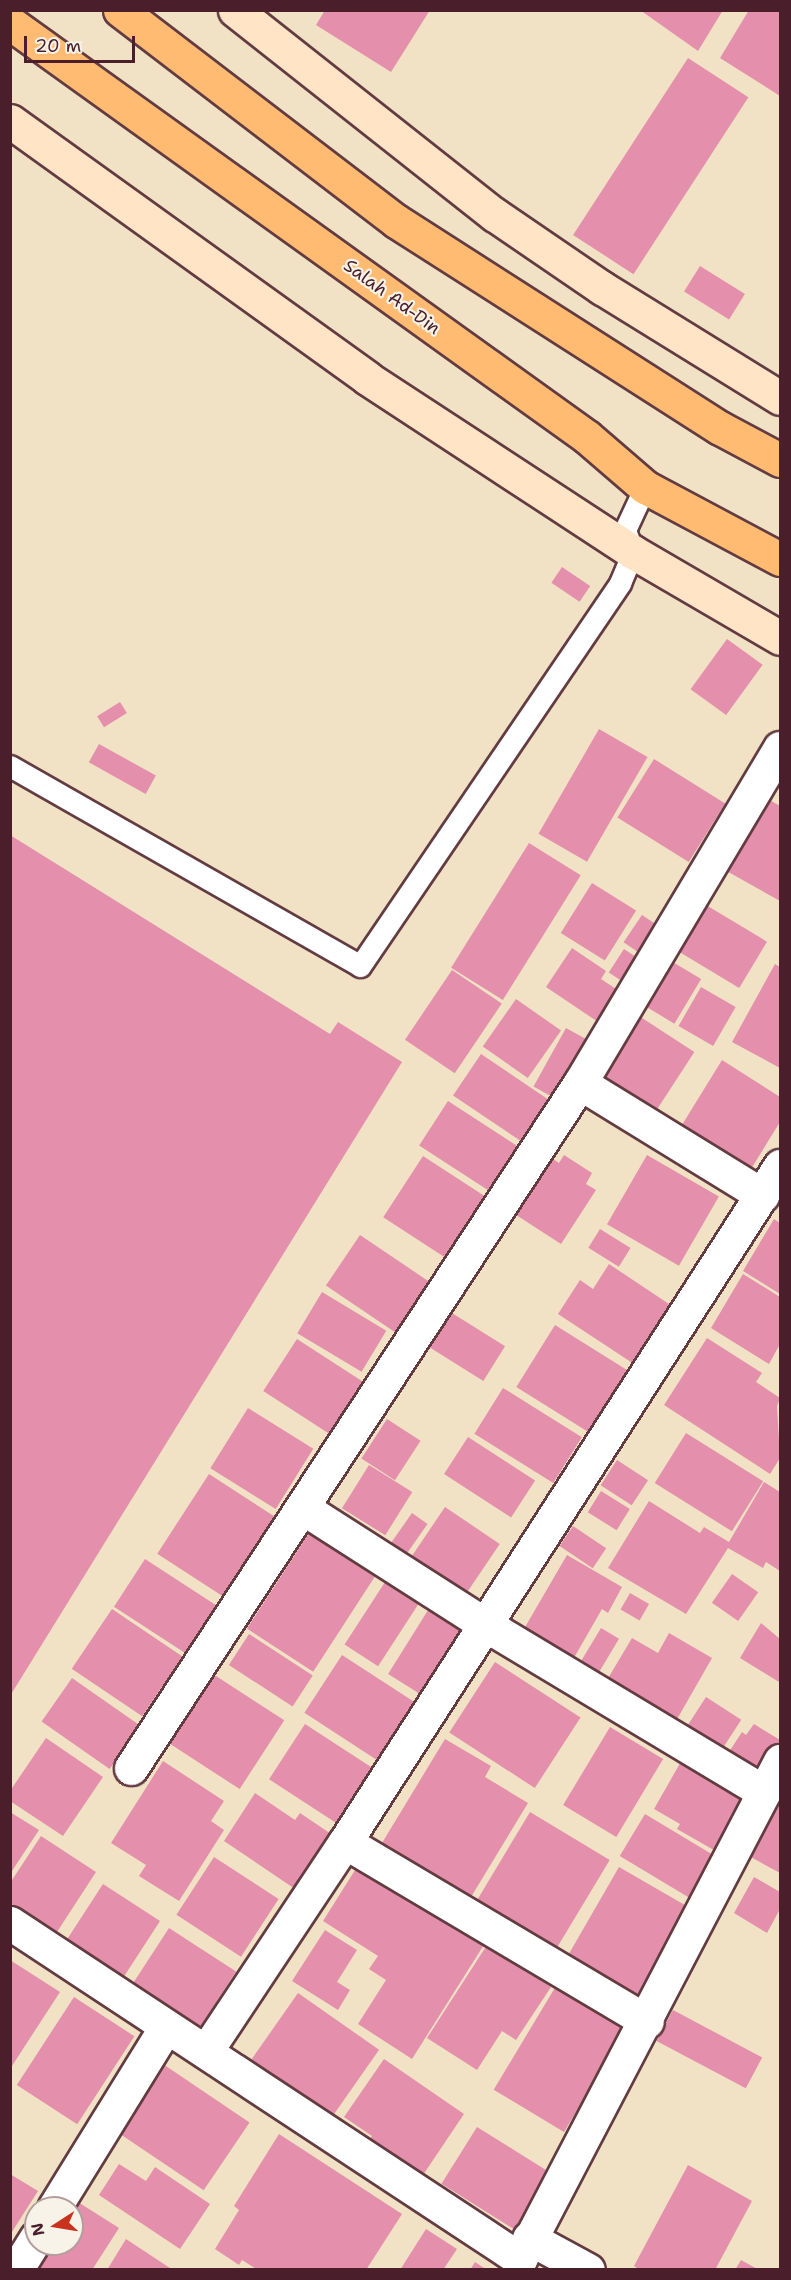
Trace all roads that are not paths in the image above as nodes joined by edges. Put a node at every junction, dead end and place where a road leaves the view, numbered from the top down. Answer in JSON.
{"nodes":[{"id":1,"x":120,"y":10,"type":"edge"},
{"id":2,"x":235,"y":10,"type":"edge"},
{"id":3,"x":10,"y":23,"type":"edge"},
{"id":4,"x":10,"y":121,"type":"edge"},
{"id":5,"x":780,"y":398,"type":"edge"},
{"id":6,"x":780,"y":460,"type":"edge"},
{"id":7,"x":645,"y":487,"type":"junction"},
{"id":8,"x":633,"y":552,"type":"junction"},
{"id":9,"x":780,"y":559,"type":"edge"},
{"id":10,"x":780,"y":638,"type":"edge"},
{"id":11,"x":780,"y":748,"type":"edge"},
{"id":12,"x":10,"y":766,"type":"edge"},
{"id":13,"x":580,"y":1083,"type":"junction"},
{"id":14,"x":780,"y":1166,"type":"edge"},
{"id":15,"x":762,"y":1195,"type":"junction"},
{"id":16,"x":303,"y":1508,"type":"junction"},
{"id":17,"x":486,"y":1625,"type":"junction"},
{"id":18,"x":780,"y":1761,"type":"edge"},
{"id":19,"x":131,"y":1768,"type":"dead end"},
{"id":20,"x":764,"y":1792,"type":"junction"},
{"id":21,"x":345,"y":1842,"type":"junction"},
{"id":22,"x":10,"y":1923,"type":"edge"},
{"id":23,"x":647,"y":2020,"type":"junction"},
{"id":24,"x":165,"y":2028,"type":"junction"},
{"id":25,"x":206,"y":2051,"type":"junction"},
{"id":26,"x":61,"y":2196,"type":"edge"},
{"id":27,"x":529,"y":2238,"type":"junction"},
{"id":28,"x":25,"y":2256,"type":"edge"},
{"id":29,"x":16,"y":2270,"type":"edge"},
{"id":30,"x":588,"y":2270,"type":"edge"}],
"edges":[{"from":1,"to":6,"type":"highway"},
{"from":2,"to":5,"type":"main road"},
{"from":3,"to":7,"type":"highway","name":"Salah Ad-Din"},
{"from":4,"to":8,"type":"main road"},
{"from":7,"to":8,"type":"lane"},
{"from":7,"to":9,"type":"highway","name":"Salah Ad-Din"},
{"from":8,"to":10,"type":"main road"},
{"from":8,"to":12,"type":"lane"},
{"from":11,"to":13,"type":"street"},
{"from":13,"to":15,"type":"street"},
{"from":13,"to":16,"type":"street"},
{"from":14,"to":15,"type":"street"},
{"from":15,"to":17,"type":"street"},
{"from":16,"to":17,"type":"street"},
{"from":16,"to":19,"type":"street"},
{"from":17,"to":20,"type":"street"},
{"from":17,"to":21,"type":"street"},
{"from":18,"to":20,"type":"street"},
{"from":20,"to":23,"type":"street"},
{"from":21,"to":23,"type":"street"},
{"from":21,"to":25,"type":"street"},
{"from":22,"to":24,"type":"street"},
{"from":23,"to":27,"type":"street"},
{"from":24,"to":25,"type":"street"},
{"from":24,"to":26,"type":"street"},
{"from":25,"to":27,"type":"street"},
{"from":27,"to":30,"type":"street"},
{"from":28,"to":29,"type":"street"}]}
